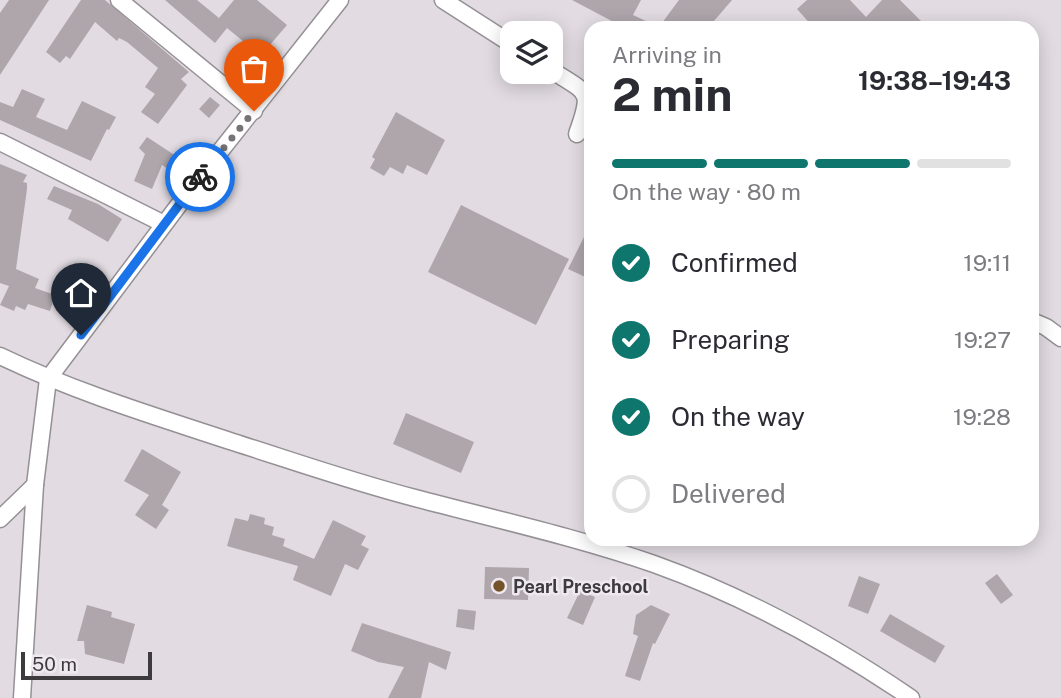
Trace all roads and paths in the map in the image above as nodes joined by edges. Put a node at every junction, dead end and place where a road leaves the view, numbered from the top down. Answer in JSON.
{"nodes":[{"id":1,"x":119,"y":0,"type":"edge"},
{"id":2,"x":340,"y":0,"type":"edge"},
{"id":3,"x":443,"y":0,"type":"edge"},
{"id":4,"x":500,"y":37,"type":"edge"},
{"id":5,"x":563,"y":78,"type":"edge"},
{"id":6,"x":584,"y":92,"type":"edge"},
{"id":7,"x":254,"y":111,"type":"junction"},
{"id":8,"x":584,"y":114,"type":"edge"},
{"id":9,"x":577,"y":134,"type":"dead end"},
{"id":10,"x":0,"y":142,"type":"edge"},
{"id":11,"x":164,"y":224,"type":"junction"},
{"id":12,"x":1039,"y":324,"type":"edge"},
{"id":13,"x":1061,"y":338,"type":"edge"},
{"id":14,"x":0,"y":356,"type":"edge"},
{"id":15,"x":48,"y":379,"type":"junction"},
{"id":16,"x":35,"y":485,"type":"junction"},
{"id":17,"x":0,"y":519,"type":"edge"},
{"id":18,"x":584,"y":544,"type":"edge"},
{"id":19,"x":591,"y":546,"type":"edge"},
{"id":20,"x":22,"y":698,"type":"edge"},
{"id":21,"x":911,"y":698,"type":"edge"}],
"edges":[{"from":1,"to":7,"type":"street"},
{"from":2,"to":7,"type":"street"},
{"from":3,"to":4,"type":"street"},
{"from":5,"to":6,"type":"street"},
{"from":7,"to":11,"type":"street"},
{"from":8,"to":9,"type":"street"},
{"from":10,"to":11,"type":"street"},
{"from":11,"to":15,"type":"street"},
{"from":12,"to":13,"type":"street"},
{"from":14,"to":15,"type":"street"},
{"from":15,"to":16,"type":"street"},
{"from":15,"to":18,"type":"street"},
{"from":16,"to":17,"type":"street"},
{"from":16,"to":20,"type":"street"},
{"from":19,"to":21,"type":"street"}]}
